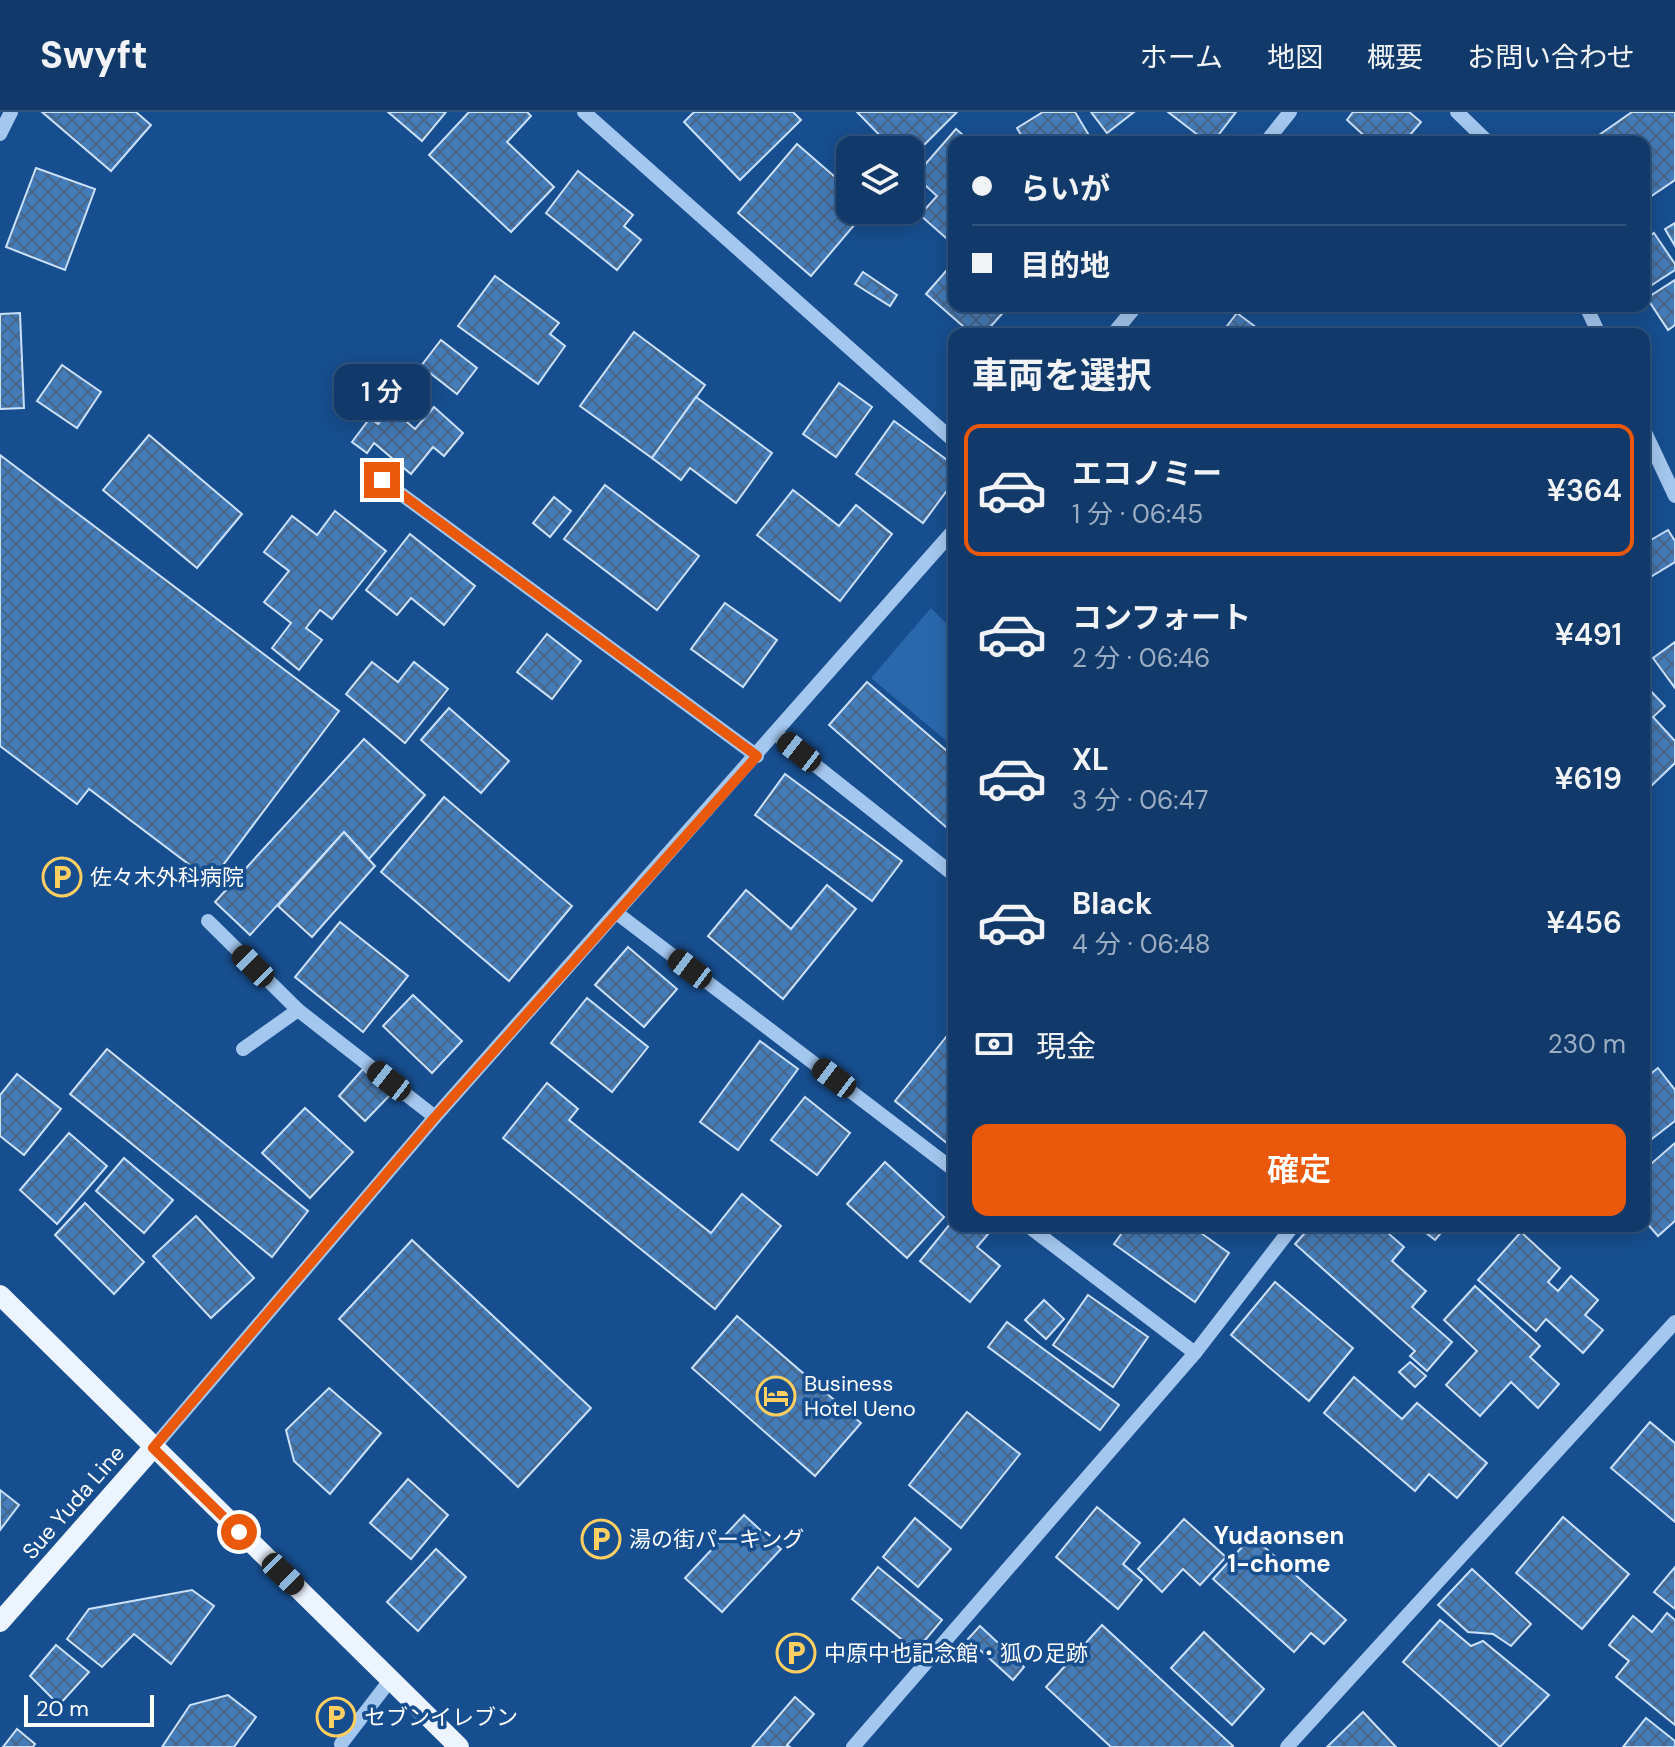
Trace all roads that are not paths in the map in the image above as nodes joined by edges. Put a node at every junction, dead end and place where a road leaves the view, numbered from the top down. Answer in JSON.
{"nodes":[{"id":1,"x":11,"y":112,"type":"edge"},
{"id":2,"x":584,"y":112,"type":"edge"},
{"id":3,"x":1290,"y":112,"type":"edge"},
{"id":4,"x":1457,"y":112,"type":"edge"},
{"id":5,"x":0,"y":133,"type":"edge"},
{"id":6,"x":1271,"y":136,"type":"edge"},
{"id":7,"x":1482,"y":136,"type":"edge"},
{"id":8,"x":1131,"y":312,"type":"edge"},
{"id":9,"x":1118,"y":328,"type":"edge"},
{"id":10,"x":948,"y":436,"type":"edge"},
{"id":11,"x":1650,"y":443,"type":"edge"},
{"id":12,"x":382,"y":480,"type":"dead end"},
{"id":13,"x":1675,"y":496,"type":"edge"},
{"id":14,"x":948,"y":537,"type":"edge"},
{"id":15,"x":776,"y":734,"type":"junction"},
{"id":16,"x":757,"y":756,"type":"junction"},
{"id":17,"x":948,"y":870,"type":"edge"},
{"id":18,"x":618,"y":914,"type":"junction"},
{"id":19,"x":208,"y":921,"type":"dead end"},
{"id":20,"x":298,"y":1010,"type":"junction"},
{"id":21,"x":243,"y":1049,"type":"dead end"},
{"id":22,"x":435,"y":1117,"type":"junction"},
{"id":23,"x":948,"y":1165,"type":"edge"},
{"id":24,"x":1036,"y":1232,"type":"edge"},
{"id":25,"x":1288,"y":1232,"type":"edge"},
{"id":26,"x":0,"y":1295,"type":"edge"},
{"id":27,"x":1675,"y":1322,"type":"edge"},
{"id":28,"x":1195,"y":1353,"type":"junction"},
{"id":29,"x":153,"y":1448,"type":"junction"},
{"id":30,"x":0,"y":1622,"type":"edge"},
{"id":31,"x":391,"y":1679,"type":"junction"},
{"id":32,"x":341,"y":1744,"type":"dead end"},
{"id":33,"x":459,"y":1747,"type":"edge"},
{"id":34,"x":853,"y":1747,"type":"edge"},
{"id":35,"x":1287,"y":1747,"type":"edge"}],
"edges":[{"from":1,"to":5,"type":"street"},
{"from":2,"to":10,"type":"street"},
{"from":3,"to":6,"type":"street"},
{"from":4,"to":7,"type":"street"},
{"from":8,"to":9,"type":"street"},
{"from":11,"to":13,"type":"street"},
{"from":12,"to":16,"type":"street"},
{"from":14,"to":15,"type":"street"},
{"from":15,"to":16,"type":"street"},
{"from":15,"to":17,"type":"street"},
{"from":16,"to":18,"type":"street"},
{"from":18,"to":22,"type":"street"},
{"from":18,"to":23,"type":"street"},
{"from":19,"to":20,"type":"street"},
{"from":20,"to":21,"type":"street"},
{"from":20,"to":22,"type":"street"},
{"from":22,"to":29,"type":"street"},
{"from":24,"to":28,"type":"street"},
{"from":25,"to":28,"type":"street"},
{"from":26,"to":29,"type":"main road"},
{"from":27,"to":35,"type":"street"},
{"from":28,"to":34,"type":"street"},
{"from":29,"to":30,"type":"main road","name":"Sue Yuda Line"},
{"from":29,"to":31,"type":"main road","name":"Sue Yuda Line"},
{"from":31,"to":32,"type":"street"},
{"from":31,"to":33,"type":"main road","name":"Sue Yuda Line"}]}
